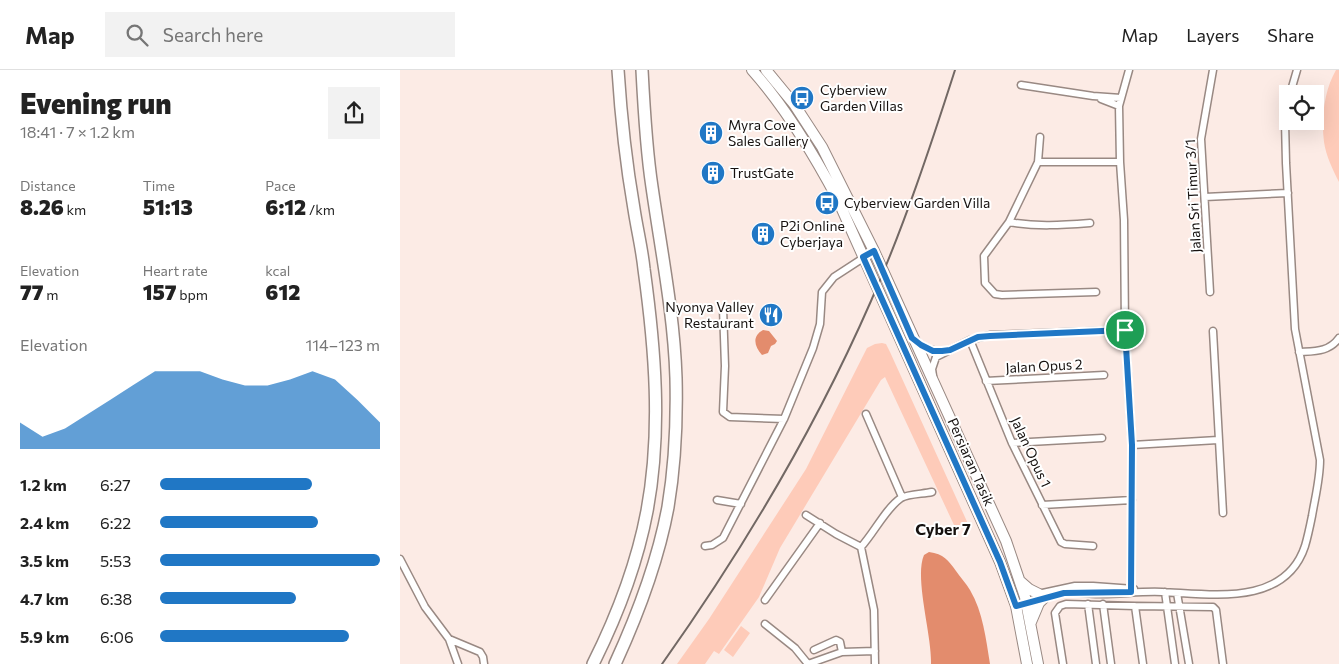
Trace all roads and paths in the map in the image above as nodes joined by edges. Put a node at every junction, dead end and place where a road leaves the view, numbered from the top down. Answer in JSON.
{"nodes":[{"id":1,"x":618,"y":70,"type":"edge"},
{"id":2,"x":642,"y":70,"type":"edge"},
{"id":3,"x":752,"y":70,"type":"edge"},
{"id":4,"x":766,"y":70,"type":"edge"},
{"id":5,"x":1129,"y":70,"type":"edge"},
{"id":6,"x":1213,"y":70,"type":"edge"},
{"id":7,"x":1297,"y":70,"type":"edge"},
{"id":8,"x":1021,"y":85,"type":"dead end"},
{"id":9,"x":1293,"y":85,"type":"edge"},
{"id":10,"x":1093,"y":96,"type":"junction"},
{"id":11,"x":1121,"y":98,"type":"junction"},
{"id":12,"x":1120,"y":106,"type":"junction"},
{"id":13,"x":1285,"y":130,"type":"edge"},
{"id":14,"x":1040,"y":137,"type":"dead end"},
{"id":15,"x":1038,"y":162,"type":"junction"},
{"id":16,"x":1120,"y":162,"type":"junction"},
{"id":17,"x":1288,"y":193,"type":"junction"},
{"id":18,"x":1205,"y":197,"type":"junction"},
{"id":19,"x":1009,"y":222,"type":"junction"},
{"id":20,"x":1090,"y":223,"type":"dead end"},
{"id":21,"x":874,"y":251,"type":"junction"},
{"id":22,"x":863,"y":257,"type":"junction"},
{"id":23,"x":1096,"y":292,"type":"dead end"},
{"id":24,"x":1210,"y":292,"type":"dead end"},
{"id":25,"x":723,"y":308,"type":"dead end"},
{"id":26,"x":1125,"y":330,"type":"junction"},
{"id":27,"x":1213,"y":332,"type":"dead end"},
{"id":28,"x":912,"y":338,"type":"junction"},
{"id":29,"x":1339,"y":338,"type":"edge"},
{"id":30,"x":970,"y":340,"type":"junction"},
{"id":31,"x":950,"y":350,"type":"junction"},
{"id":32,"x":1299,"y":352,"type":"junction"},
{"id":33,"x":1104,"y":375,"type":"dead end"},
{"id":34,"x":986,"y":381,"type":"junction"},
{"id":35,"x":934,"y":384,"type":"junction"},
{"id":36,"x":866,"y":414,"type":"dead end"},
{"id":37,"x":784,"y":420,"type":"junction"},
{"id":38,"x":1102,"y":438,"type":"dead end"},
{"id":39,"x":1218,"y":440,"type":"junction"},
{"id":40,"x":1012,"y":443,"type":"junction"},
{"id":41,"x":1132,"y":445,"type":"junction"},
{"id":42,"x":932,"y":492,"type":"dead end"},
{"id":43,"x":902,"y":497,"type":"junction"},
{"id":44,"x":717,"y":500,"type":"dead end"},
{"id":45,"x":1132,"y":500,"type":"junction"},
{"id":46,"x":741,"y":504,"type":"junction"},
{"id":47,"x":1042,"y":505,"type":"junction"},
{"id":48,"x":1223,"y":513,"type":"dead end"},
{"id":49,"x":806,"y":515,"type":"dead end"},
{"id":50,"x":820,"y":523,"type":"junction"},
{"id":51,"x":705,"y":546,"type":"dead end"},
{"id":52,"x":1093,"y":546,"type":"dead end"},
{"id":53,"x":861,"y":547,"type":"junction"},
{"id":54,"x":400,"y":559,"type":"edge"},
{"id":55,"x":1020,"y":581,"type":"junction"},
{"id":56,"x":1131,"y":590,"type":"junction"},
{"id":57,"x":1165,"y":592,"type":"junction"},
{"id":58,"x":1177,"y":593,"type":"junction"},
{"id":59,"x":1042,"y":596,"type":"junction"},
{"id":60,"x":765,"y":600,"type":"dead end"},
{"id":61,"x":1026,"y":600,"type":"junction"},
{"id":62,"x":1015,"y":603,"type":"junction"},
{"id":63,"x":1088,"y":604,"type":"junction"},
{"id":64,"x":1103,"y":604,"type":"junction"},
{"id":65,"x":1135,"y":606,"type":"junction"},
{"id":66,"x":1167,"y":606,"type":"junction"},
{"id":67,"x":1179,"y":607,"type":"junction"},
{"id":68,"x":1031,"y":622,"type":"junction"},
{"id":69,"x":765,"y":624,"type":"dead end"},
{"id":70,"x":449,"y":639,"type":"junction"},
{"id":71,"x":814,"y":650,"type":"dead end"},
{"id":72,"x":875,"y":651,"type":"junction"},
{"id":73,"x":842,"y":652,"type":"junction"},
{"id":74,"x":458,"y":664,"type":"edge"},
{"id":75,"x":484,"y":664,"type":"edge"},
{"id":76,"x":593,"y":664,"type":"edge"},
{"id":77,"x":615,"y":664,"type":"edge"},
{"id":78,"x":808,"y":664,"type":"edge"},
{"id":79,"x":875,"y":664,"type":"edge"},
{"id":80,"x":1026,"y":664,"type":"edge"},
{"id":81,"x":1038,"y":664,"type":"edge"},
{"id":82,"x":1063,"y":664,"type":"edge"},
{"id":83,"x":1096,"y":664,"type":"edge"},
{"id":84,"x":1111,"y":664,"type":"edge"},
{"id":85,"x":1143,"y":664,"type":"edge"},
{"id":86,"x":1175,"y":664,"type":"edge"},
{"id":87,"x":1189,"y":664,"type":"edge"},
{"id":88,"x":1224,"y":664,"type":"edge"}],
"edges":[{"from":1,"to":76,"type":"highway"},
{"from":2,"to":77,"type":"highway"},
{"from":3,"to":22,"type":"main road","name":"Persiaran Tasik"},
{"from":4,"to":21,"type":"main road","name":"Persiaran Tasik"},
{"from":5,"to":11,"type":"street"},
{"from":6,"to":18,"type":"street","name":"Jalan Sri Timur 3/1"},
{"from":7,"to":9,"type":"street"},
{"from":8,"to":10,"type":"street"},
{"from":10,"to":11,"type":"street"},
{"from":10,"to":12,"type":"street"},
{"from":11,"to":12,"type":"street"},
{"from":12,"to":16,"type":"street"},
{"from":13,"to":17,"type":"street"},
{"from":14,"to":15,"type":"street"},
{"from":15,"to":16,"type":"street"},
{"from":15,"to":19,"type":"street"},
{"from":16,"to":26,"type":"street"},
{"from":17,"to":18,"type":"street"},
{"from":17,"to":32,"type":"street"},
{"from":18,"to":24,"type":"street","name":"Jalan Sri Timur 3/1"},
{"from":19,"to":20,"type":"street"},
{"from":19,"to":23,"type":"street"},
{"from":21,"to":22,"type":"street"},
{"from":21,"to":28,"type":"main road","name":"Persiaran Tasik"},
{"from":22,"to":37,"type":"street"},
{"from":22,"to":62,"type":"main road","name":"Persiaran Tasik"},
{"from":25,"to":37,"type":"street"},
{"from":26,"to":30,"type":"street"},
{"from":26,"to":41,"type":"street"},
{"from":27,"to":39,"type":"street"},
{"from":28,"to":31,"type":"street"},
{"from":28,"to":35,"type":"main road","name":"Persiaran Tasik"},
{"from":29,"to":32,"type":"street"},
{"from":30,"to":31,"type":"street"},
{"from":30,"to":34,"type":"street","name":"Jalan Opus 1"},
{"from":31,"to":35,"type":"street"},
{"from":32,"to":58,"type":"street"},
{"from":33,"to":34,"type":"street","name":"Jalan Opus 2"},
{"from":34,"to":40,"type":"street","name":"Jalan Opus 1"},
{"from":35,"to":55,"type":"main road","name":"Persiaran Tasik"},
{"from":36,"to":43,"type":"street"},
{"from":37,"to":46,"type":"street"},
{"from":38,"to":40,"type":"street"},
{"from":39,"to":41,"type":"street"},
{"from":39,"to":48,"type":"street"},
{"from":40,"to":47,"type":"street","name":"Jalan Opus 1"},
{"from":41,"to":45,"type":"street"},
{"from":42,"to":43,"type":"street"},
{"from":43,"to":53,"type":"street"},
{"from":44,"to":46,"type":"street"},
{"from":45,"to":47,"type":"street"},
{"from":45,"to":56,"type":"street"},
{"from":46,"to":51,"type":"street"},
{"from":47,"to":52,"type":"street","name":"Jalan Opus 1"},
{"from":49,"to":50,"type":"street"},
{"from":50,"to":53,"type":"street"},
{"from":50,"to":60,"type":"street"},
{"from":53,"to":72,"type":"street"},
{"from":54,"to":70,"type":"street"},
{"from":55,"to":59,"type":"main road"},
{"from":55,"to":61,"type":"main road","name":"Persiaran Tasik"},
{"from":56,"to":57,"type":"street"},
{"from":56,"to":59,"type":"street"},
{"from":57,"to":58,"type":"street"},
{"from":57,"to":66,"type":"street"},
{"from":58,"to":67,"type":"street"},
{"from":59,"to":61,"type":"street"},
{"from":59,"to":68,"type":"main road"},
{"from":61,"to":62,"type":"street"},
{"from":61,"to":68,"type":"main road","name":"Persiaran Tasik"},
{"from":62,"to":80,"type":"main road","name":"Persiaran Tasik"},
{"from":63,"to":64,"type":"street"},
{"from":63,"to":82,"type":"street"},
{"from":63,"to":83,"type":"street"},
{"from":64,"to":65,"type":"street"},
{"from":64,"to":84,"type":"street"},
{"from":65,"to":66,"type":"street"},
{"from":65,"to":85,"type":"street"},
{"from":66,"to":67,"type":"street"},
{"from":66,"to":86,"type":"street"},
{"from":67,"to":87,"type":"street"},
{"from":67,"to":88,"type":"street"},
{"from":68,"to":81,"type":"main road","name":"Persiaran Tasik"},
{"from":69,"to":78,"type":"street"},
{"from":70,"to":74,"type":"street"},
{"from":70,"to":75,"type":"street"},
{"from":71,"to":73,"type":"street"},
{"from":72,"to":73,"type":"street"},
{"from":72,"to":79,"type":"street"},
{"from":73,"to":78,"type":"street"}]}
